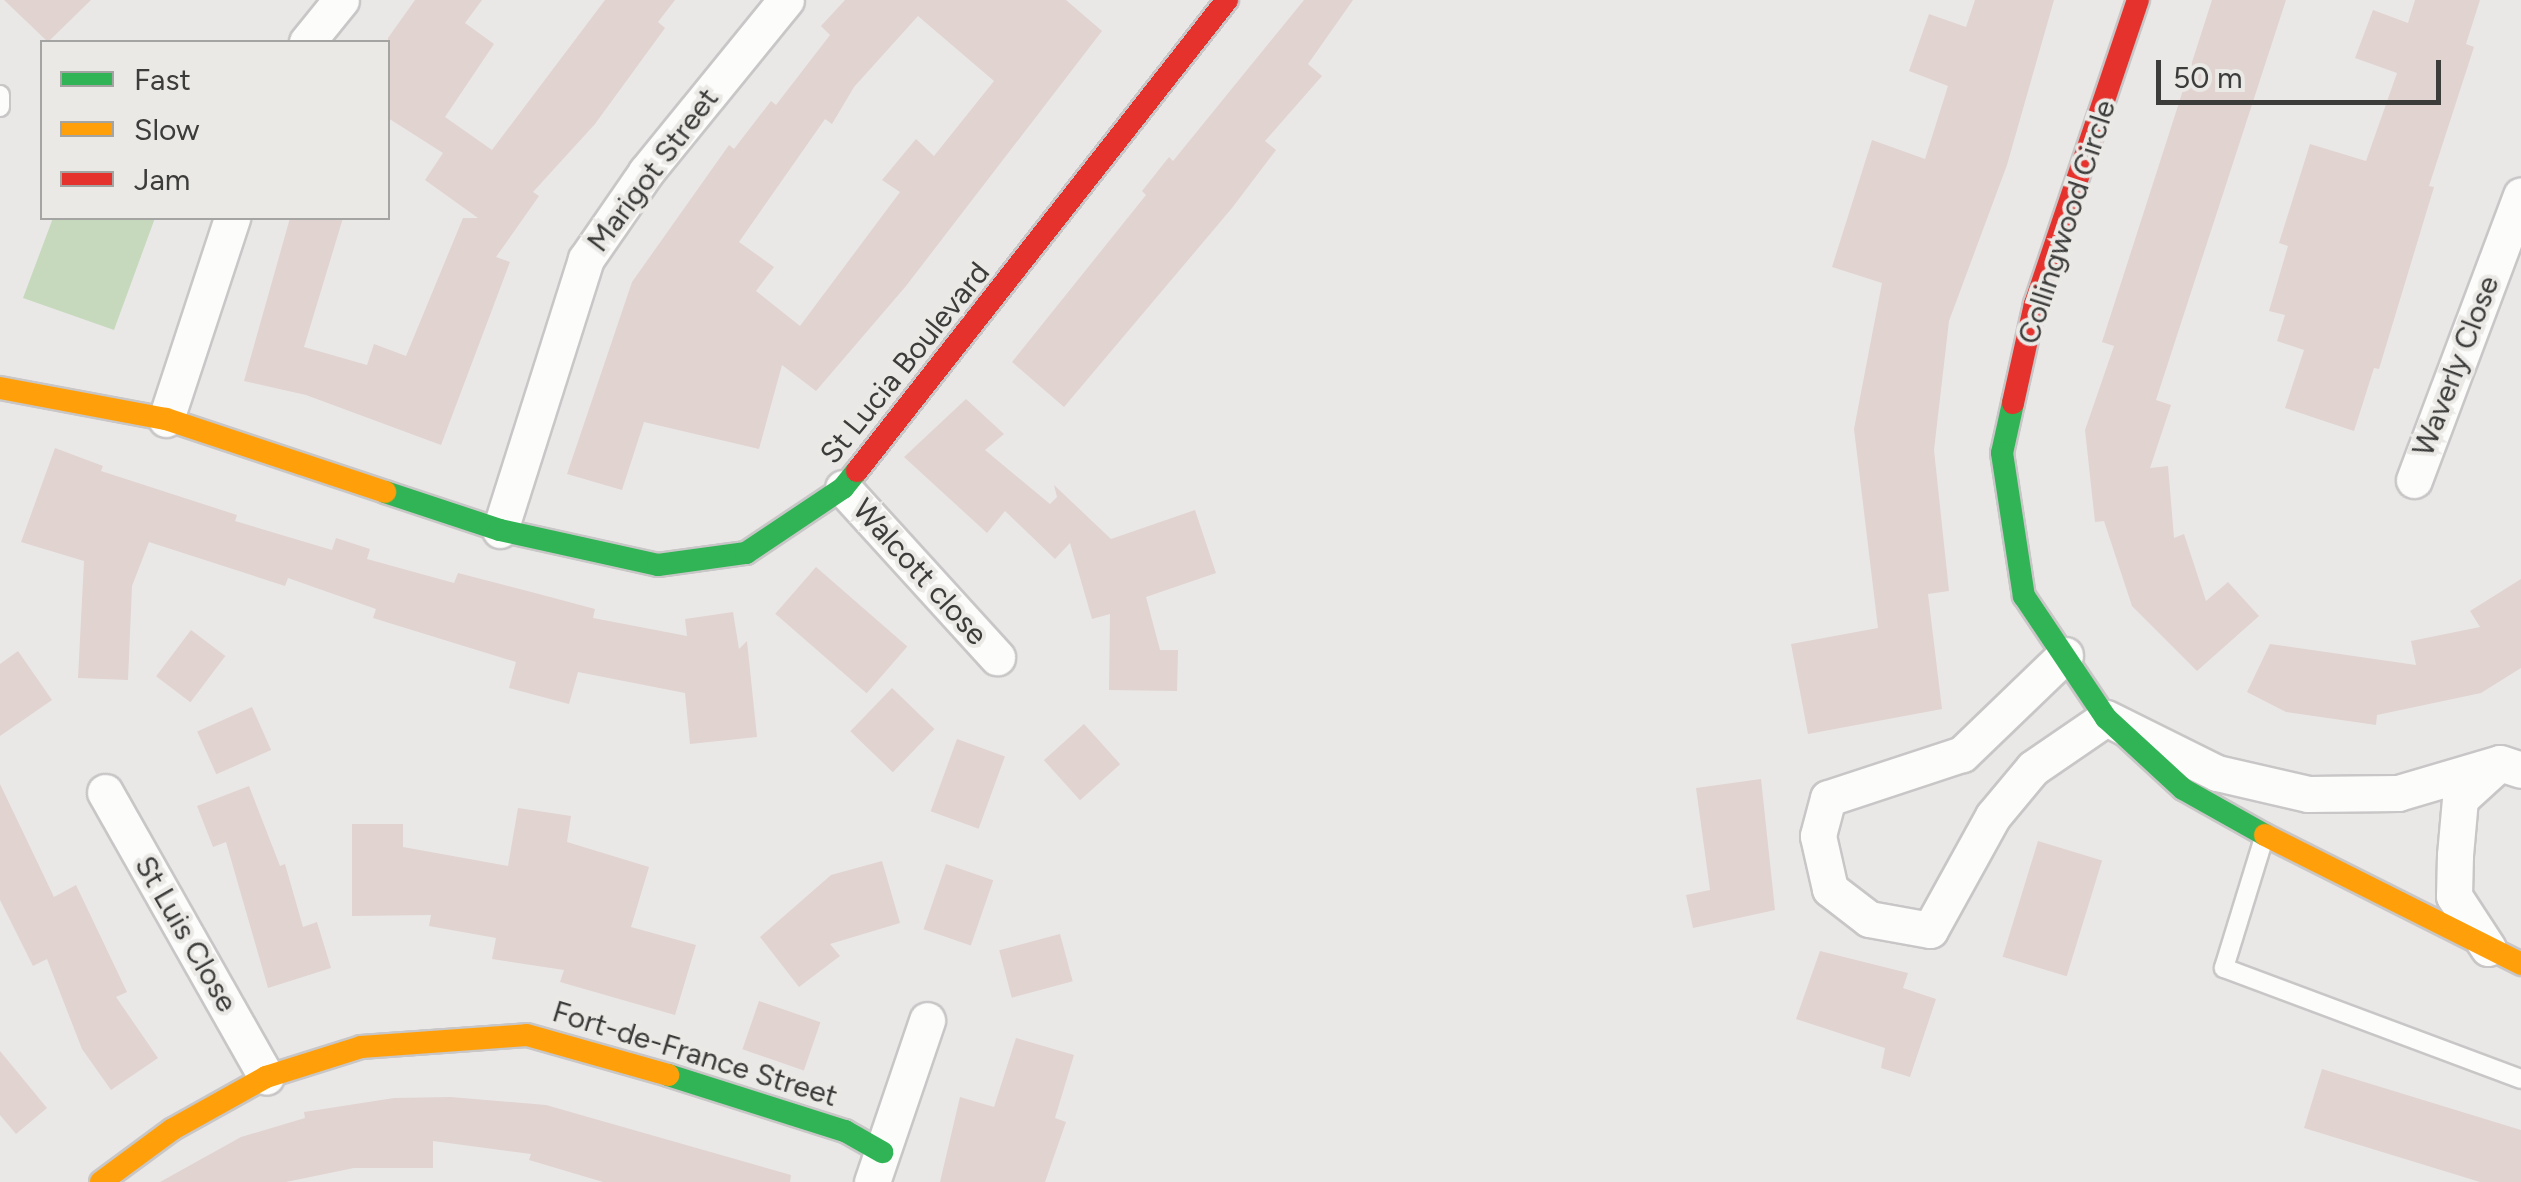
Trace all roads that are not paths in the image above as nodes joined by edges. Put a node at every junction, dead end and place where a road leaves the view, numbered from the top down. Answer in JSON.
{"nodes":[{"id":1,"x":341,"y":0,"type":"edge"},
{"id":2,"x":786,"y":0,"type":"edge"},
{"id":3,"x":1226,"y":0,"type":"edge"},
{"id":4,"x":2138,"y":0,"type":"edge"},
{"id":5,"x":309,"y":40,"type":"edge"},
{"id":6,"x":0,"y":95,"type":"edge"},
{"id":7,"x":0,"y":107,"type":"edge"},
{"id":8,"x":2521,"y":195,"type":"edge"},
{"id":9,"x":231,"y":220,"type":"edge"},
{"id":10,"x":0,"y":388,"type":"edge"},
{"id":11,"x":166,"y":419,"type":"junction"},
{"id":12,"x":2414,"y":480,"type":"dead end"},
{"id":13,"x":843,"y":488,"type":"junction"},
{"id":14,"x":500,"y":530,"type":"junction"},
{"id":15,"x":997,"y":656,"type":"dead end"},
{"id":16,"x":2065,"y":656,"type":"junction"},
{"id":17,"x":2106,"y":718,"type":"junction"},
{"id":18,"x":2514,"y":761,"type":"edge"},
{"id":19,"x":105,"y":792,"type":"dead end"},
{"id":20,"x":2264,"y":836,"type":"junction"},
{"id":21,"x":2489,"y":949,"type":"junction"},
{"id":22,"x":2521,"y":964,"type":"edge"},
{"id":23,"x":927,"y":1020,"type":"dead end"},
{"id":24,"x":266,"y":1076,"type":"junction"},
{"id":25,"x":2521,"y":1079,"type":"edge"},
{"id":26,"x":877,"y":1167,"type":"edge"},
{"id":27,"x":101,"y":1182,"type":"edge"}],
"edges":[{"from":1,"to":5,"type":"street"},
{"from":2,"to":14,"type":"street","name":"Marigot Street"},
{"from":3,"to":13,"type":"street","name":"St Lucia Boulevard"},
{"from":4,"to":16,"type":"street","name":"Collingwood Circle"},
{"from":6,"to":7,"type":"lane"},
{"from":8,"to":12,"type":"street","name":"Waverly Close"},
{"from":9,"to":11,"type":"street"},
{"from":10,"to":11,"type":"street","name":"St Lucia Boulevard"},
{"from":11,"to":14,"type":"street","name":"St Lucia Boulevard"},
{"from":13,"to":14,"type":"street","name":"St Lucia Boulevard"},
{"from":13,"to":15,"type":"street","name":"Walcott close"},
{"from":16,"to":17,"type":"street","name":"Collingwood Circle"},
{"from":16,"to":17,"type":"street"},
{"from":17,"to":18,"type":"street","name":"Collingwood Circle"},
{"from":17,"to":20,"type":"street","name":"Collingwood Circle"},
{"from":18,"to":21,"type":"street","name":"Collingwood Circle"},
{"from":19,"to":24,"type":"street","name":"St Luis Close"},
{"from":20,"to":21,"type":"street","name":"Collingwood Circle"},
{"from":20,"to":25,"type":"lane"},
{"from":21,"to":22,"type":"street","name":"Collingwood Circle"},
{"from":23,"to":26,"type":"street"},
{"from":24,"to":26,"type":"street","name":"Fort-de-France Street"},
{"from":24,"to":27,"type":"street","name":"Fort-de-France Street"}]}
